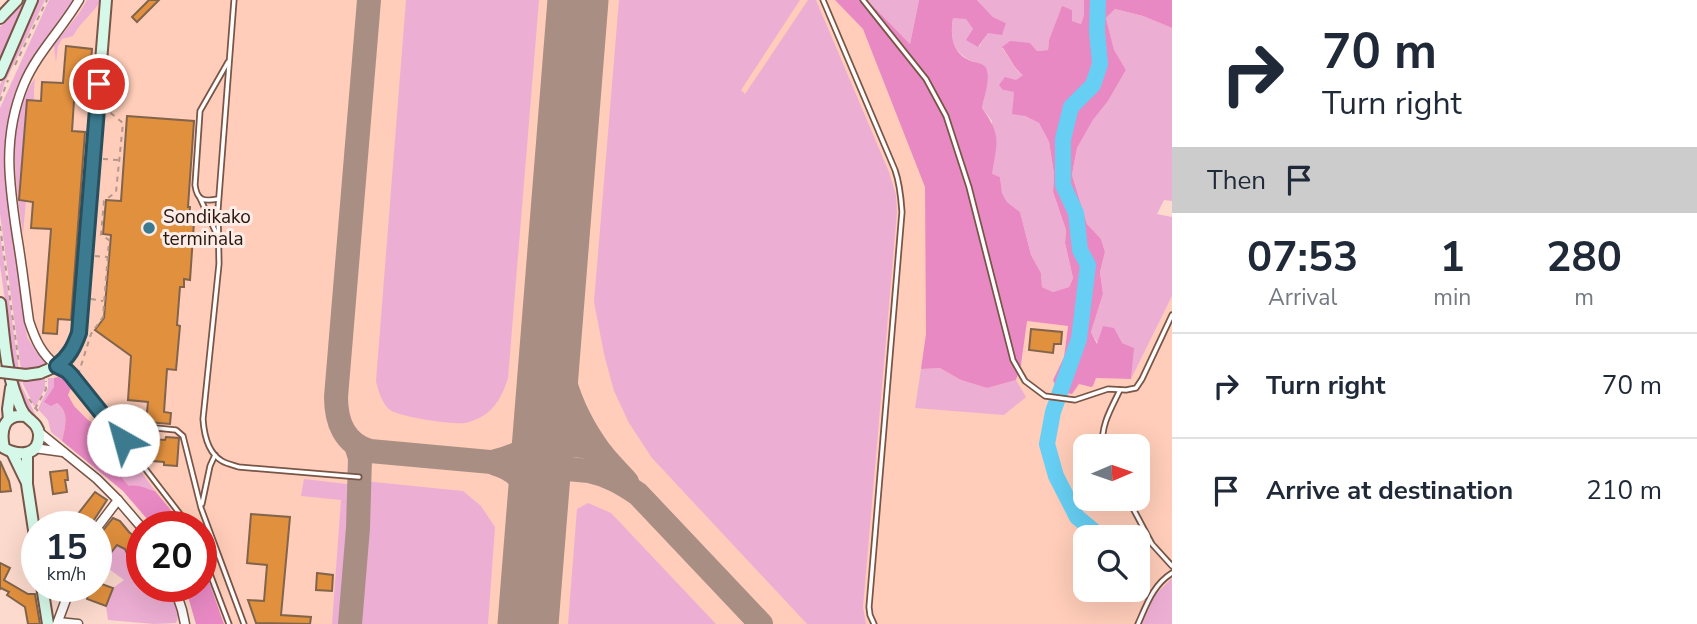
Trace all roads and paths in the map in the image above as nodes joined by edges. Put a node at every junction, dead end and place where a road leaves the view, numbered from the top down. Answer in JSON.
{"nodes":[{"id":1,"x":17,"y":0,"type":"edge"},
{"id":2,"x":32,"y":0,"type":"edge"},
{"id":3,"x":47,"y":0,"type":"edge"},
{"id":4,"x":79,"y":0,"type":"edge"},
{"id":5,"x":106,"y":0,"type":"edge"},
{"id":6,"x":234,"y":0,"type":"edge"},
{"id":7,"x":823,"y":0,"type":"edge"},
{"id":8,"x":863,"y":0,"type":"edge"},
{"id":9,"x":0,"y":18,"type":"edge"},
{"id":10,"x":229,"y":60,"type":"junction"},
{"id":11,"x":13,"y":70,"type":"dead end"},
{"id":12,"x":5,"y":76,"type":"edge"},
{"id":13,"x":0,"y":102,"type":"edge"},
{"id":14,"x":105,"y":109,"type":"dead end"},
{"id":15,"x":201,"y":198,"type":"junction"},
{"id":16,"x":219,"y":199,"type":"junction"},
{"id":17,"x":0,"y":226,"type":"edge"},
{"id":18,"x":219,"y":238,"type":"junction"},
{"id":19,"x":0,"y":303,"type":"edge"},
{"id":20,"x":1172,"y":315,"type":"edge"},
{"id":21,"x":41,"y":350,"type":"junction"},
{"id":22,"x":68,"y":357,"type":"junction"},
{"id":23,"x":57,"y":366,"type":"junction"},
{"id":24,"x":20,"y":370,"type":"dead end"},
{"id":25,"x":0,"y":372,"type":"edge"},
{"id":26,"x":43,"y":374,"type":"junction"},
{"id":27,"x":71,"y":375,"type":"junction"},
{"id":28,"x":11,"y":382,"type":"junction"},
{"id":29,"x":1120,"y":390,"type":"junction"},
{"id":30,"x":26,"y":394,"type":"dead end"},
{"id":31,"x":35,"y":409,"type":"junction"},
{"id":32,"x":25,"y":416,"type":"junction"},
{"id":33,"x":45,"y":419,"type":"dead end"},
{"id":34,"x":107,"y":419,"type":"junction"},
{"id":35,"x":4,"y":425,"type":"edge"},
{"id":36,"x":39,"y":432,"type":"junction"},
{"id":37,"x":1103,"y":434,"type":"edge"},
{"id":38,"x":5,"y":449,"type":"edge"},
{"id":39,"x":31,"y":450,"type":"junction"},
{"id":40,"x":63,"y":452,"type":"junction"},
{"id":41,"x":215,"y":455,"type":"junction"},
{"id":42,"x":359,"y":477,"type":"dead end"},
{"id":43,"x":27,"y":484,"type":"junction"},
{"id":44,"x":118,"y":500,"type":"junction"},
{"id":45,"x":201,"y":508,"type":"junction"},
{"id":46,"x":31,"y":511,"type":"edge"},
{"id":47,"x":110,"y":511,"type":"edge"},
{"id":48,"x":127,"y":511,"type":"edge"},
{"id":49,"x":178,"y":511,"type":"edge"},
{"id":50,"x":1134,"y":511,"type":"edge"},
{"id":51,"x":1172,"y":566,"type":"edge"},
{"id":52,"x":1172,"y":573,"type":"edge"},
{"id":53,"x":217,"y":592,"type":"edge"},
{"id":54,"x":47,"y":602,"type":"edge"},
{"id":55,"x":64,"y":602,"type":"edge"},
{"id":56,"x":179,"y":602,"type":"edge"},
{"id":57,"x":54,"y":623,"type":"edge"},
{"id":58,"x":78,"y":624,"type":"edge"},
{"id":59,"x":185,"y":624,"type":"edge"},
{"id":60,"x":229,"y":624,"type":"edge"},
{"id":61,"x":244,"y":624,"type":"edge"},
{"id":62,"x":874,"y":624,"type":"edge"},
{"id":63,"x":1138,"y":624,"type":"edge"}],
"edges":[{"from":1,"to":9,"type":"street"},
{"from":2,"to":12,"type":"street"},
{"from":3,"to":11,"type":"path"},
{"from":4,"to":21,"type":"street"},
{"from":5,"to":22,"type":"street"},
{"from":6,"to":10,"type":"lane"},
{"from":7,"to":62,"type":"lane"},
{"from":8,"to":29,"type":"lane"},
{"from":10,"to":15,"type":"lane"},
{"from":10,"to":16,"type":"lane"},
{"from":12,"to":13,"type":"path"},
{"from":14,"to":27,"type":"path"},
{"from":15,"to":16,"type":"lane"},
{"from":15,"to":18,"type":"lane"},
{"from":16,"to":18,"type":"lane"},
{"from":17,"to":24,"type":"path"},
{"from":18,"to":41,"type":"lane"},
{"from":19,"to":28,"type":"street"},
{"from":20,"to":29,"type":"lane"},
{"from":21,"to":22,"type":"street"},
{"from":21,"to":23,"type":"street"},
{"from":22,"to":23,"type":"street"},
{"from":23,"to":26,"type":"street"},
{"from":23,"to":27,"type":"lane"},
{"from":25,"to":26,"type":"street","bridge":true},
{"from":26,"to":31,"type":"path"},
{"from":27,"to":34,"type":"lane"},
{"from":28,"to":32,"type":"street"},
{"from":28,"to":35,"type":"street"},
{"from":29,"to":37,"type":"lane"},
{"from":30,"to":31,"type":"path"},
{"from":31,"to":33,"type":"path"},
{"from":32,"to":35,"type":"street"},
{"from":32,"to":36,"type":"street"},
{"from":34,"to":45,"type":"lane"},
{"from":34,"to":49,"type":"lane"},
{"from":35,"to":38,"type":"street"},
{"from":36,"to":39,"type":"street"},
{"from":36,"to":40,"type":"street"},
{"from":38,"to":39,"type":"street"},
{"from":38,"to":43,"type":"street"},
{"from":39,"to":40,"type":"street"},
{"from":39,"to":43,"type":"street"},
{"from":40,"to":44,"type":"street"},
{"from":41,"to":42,"type":"lane"},
{"from":41,"to":45,"type":"lane"},
{"from":43,"to":46,"type":"street"},
{"from":44,"to":47,"type":"street"},
{"from":44,"to":48,"type":"street"},
{"from":45,"to":61,"type":"lane"},
{"from":50,"to":51,"type":"lane"},
{"from":52,"to":63,"type":"lane"},
{"from":53,"to":60,"type":"lane"},
{"from":54,"to":57,"type":"street"},
{"from":55,"to":57,"type":"street"},
{"from":56,"to":59,"type":"street"},
{"from":57,"to":58,"type":"street"}]}
